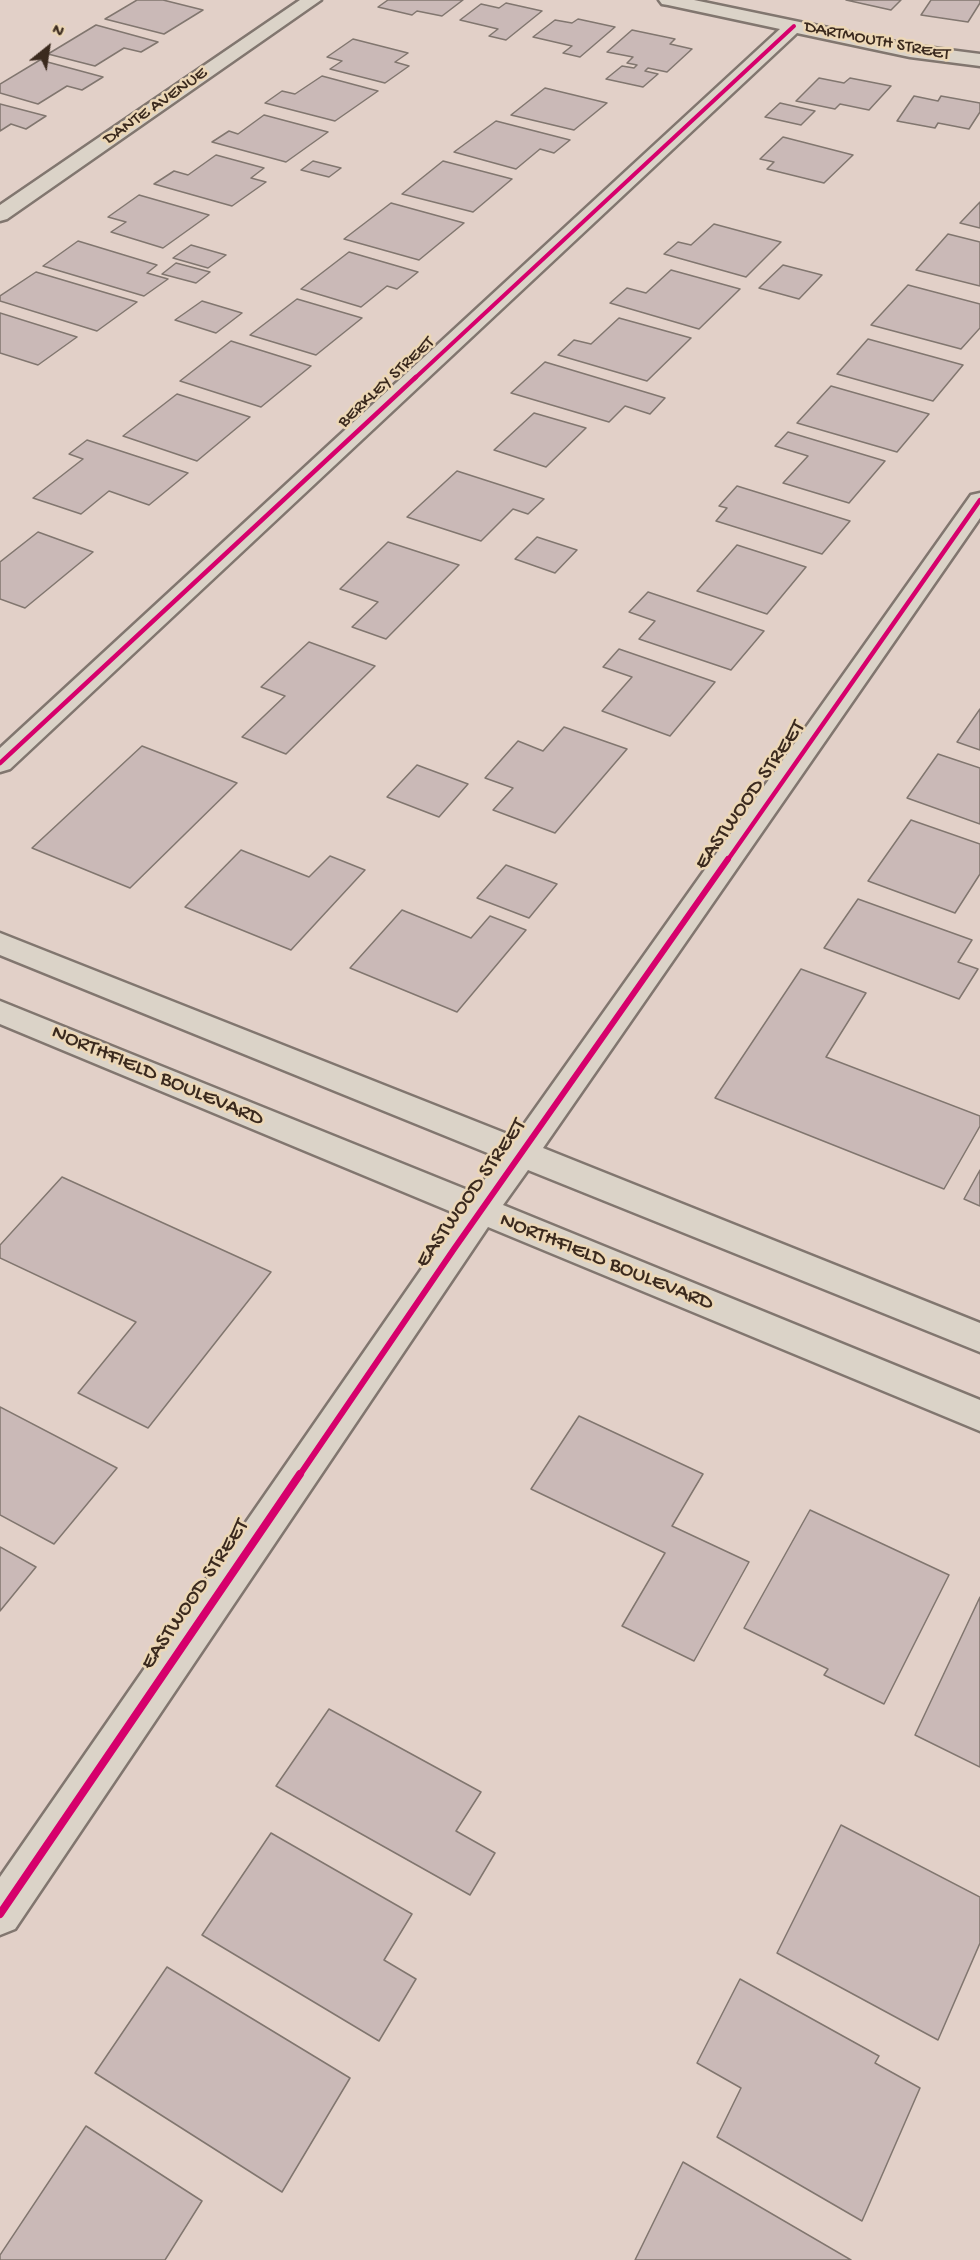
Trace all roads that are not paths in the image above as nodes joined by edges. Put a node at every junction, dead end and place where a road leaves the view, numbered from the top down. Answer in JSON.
{"nodes":[{"id":1,"x":312,"y":0,"type":"edge"},
{"id":2,"x":669,"y":0,"type":"edge"},
{"id":3,"x":794,"y":27,"type":"junction"},
{"id":4,"x":980,"y":60,"type":"edge"},
{"id":5,"x":0,"y":215,"type":"edge"},
{"id":6,"x":980,"y":500,"type":"edge"},
{"id":7,"x":0,"y":763,"type":"edge"},
{"id":8,"x":0,"y":943,"type":"edge"},
{"id":9,"x":0,"y":1012,"type":"edge"},
{"id":10,"x":522,"y":1154,"type":"junction"},
{"id":11,"x":481,"y":1211,"type":"junction"},
{"id":12,"x":980,"y":1338,"type":"edge"},
{"id":13,"x":980,"y":1416,"type":"edge"},
{"id":14,"x":0,"y":1914,"type":"edge"}],
"edges":[{"from":1,"to":5,"type":"street","name":"DANTE AVENUE"},
{"from":2,"to":3,"type":"street","name":"DARTMOUTH STREET"},
{"from":3,"to":4,"type":"street","name":"DARTMOUTH STREET"},
{"from":3,"to":7,"type":"street","name":"BERKLEY STREET"},
{"from":6,"to":10,"type":"street","name":"EASTWOOD STREET"},
{"from":8,"to":10,"type":"street"},
{"from":9,"to":11,"type":"street","name":"NORTHFIELD BOULEVARD"},
{"from":10,"to":11,"type":"street","name":"EASTWOOD STREET"},
{"from":10,"to":12,"type":"street"},
{"from":11,"to":13,"type":"street","name":"NORTHFIELD BOULEVARD"},
{"from":11,"to":14,"type":"street","name":"EASTWOOD STREET"}]}
